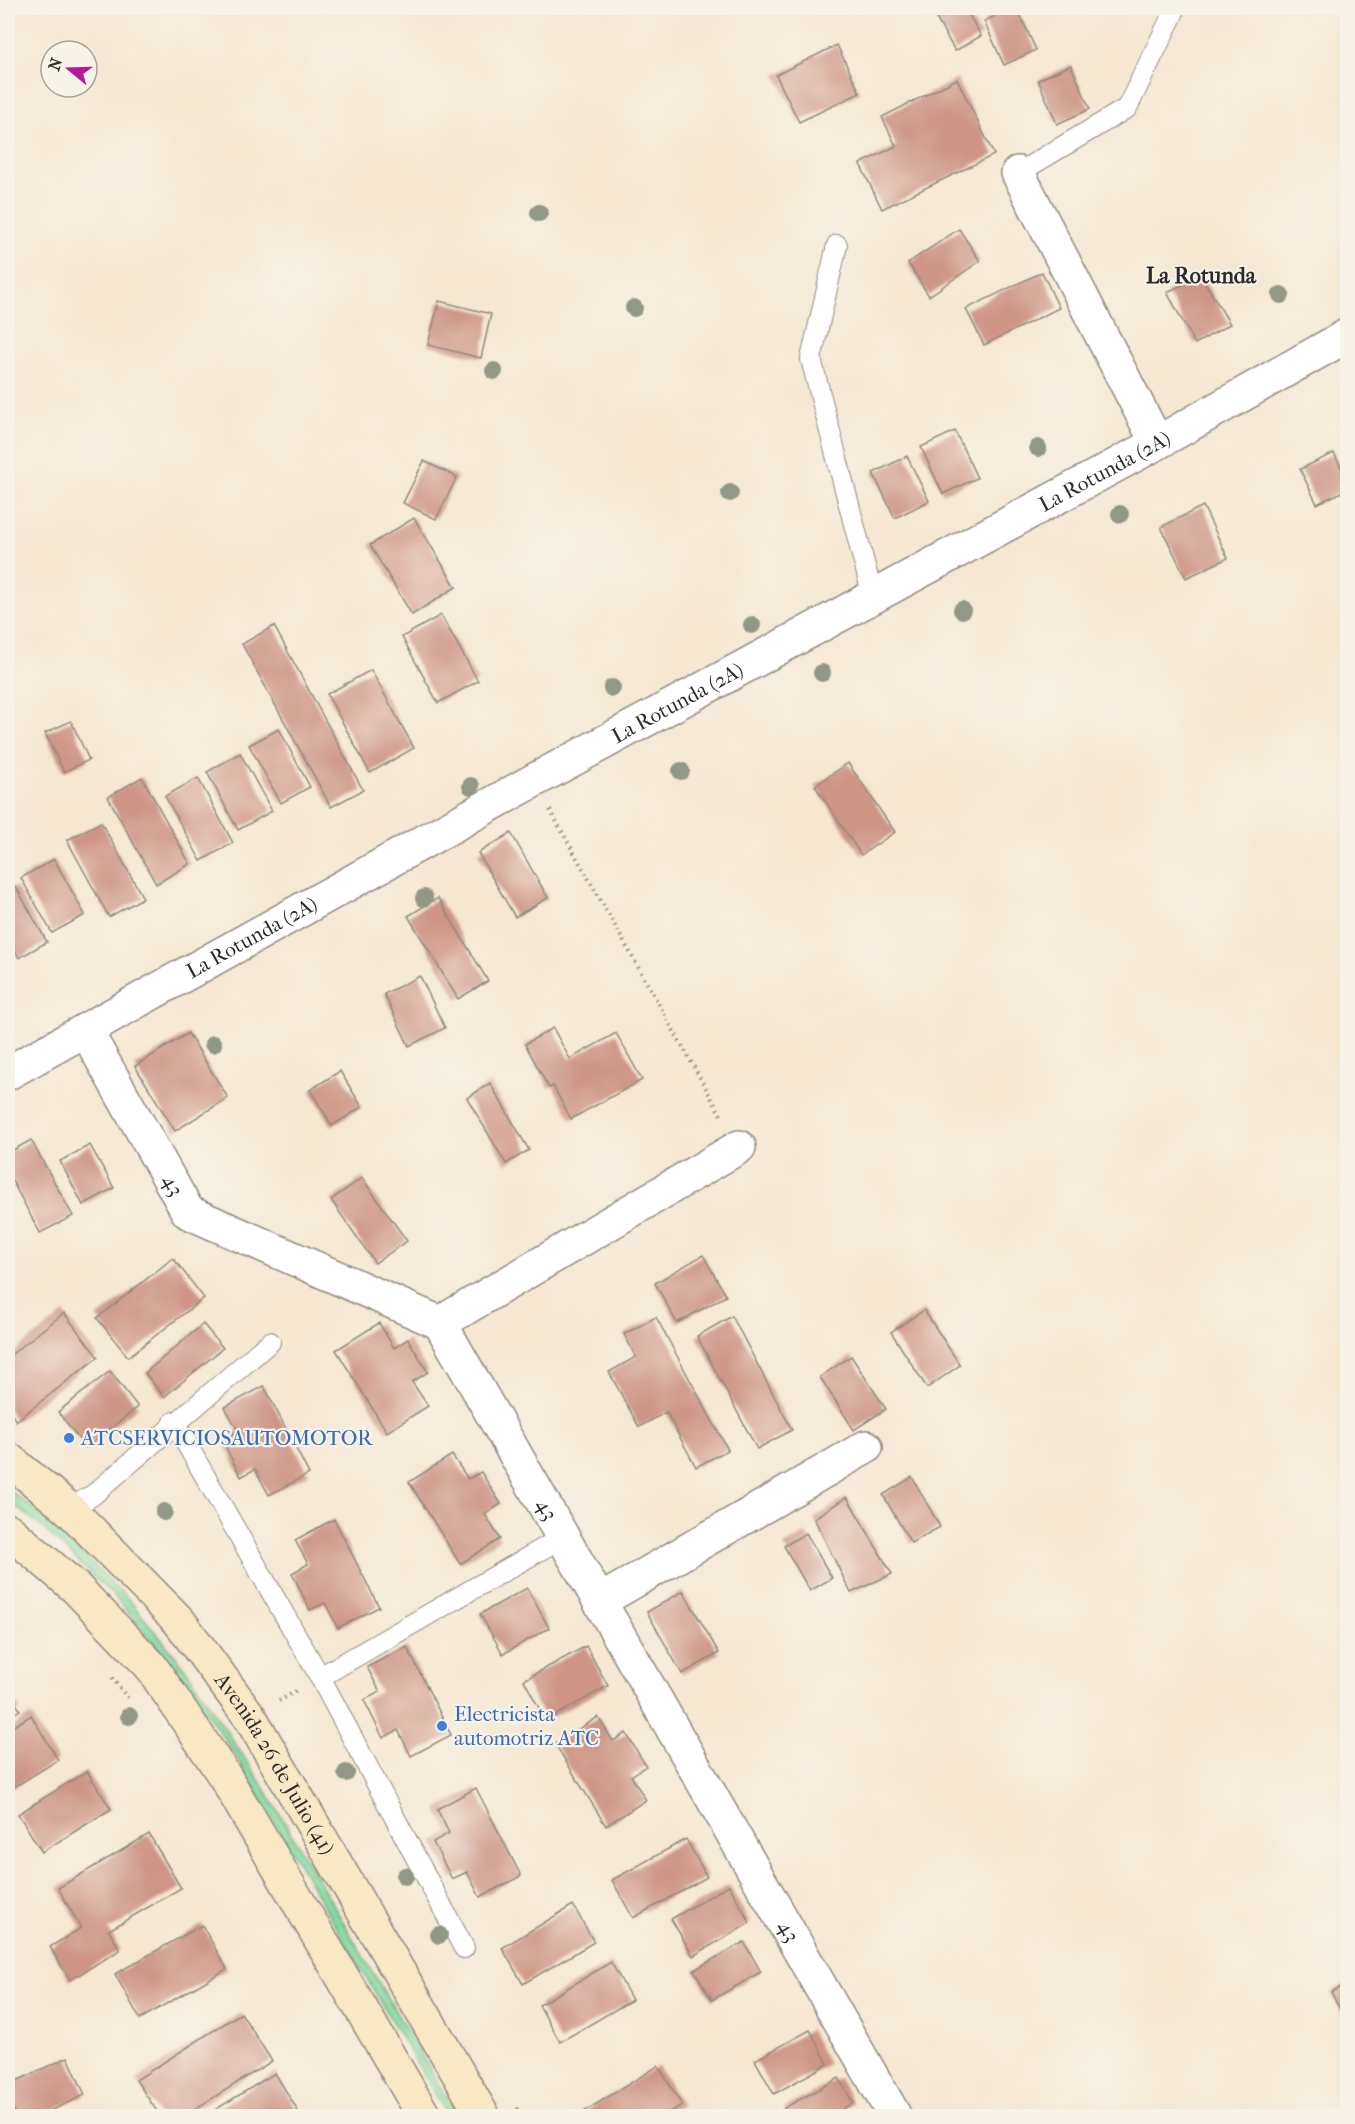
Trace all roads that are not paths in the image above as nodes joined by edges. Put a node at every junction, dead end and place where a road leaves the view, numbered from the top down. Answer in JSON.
{"nodes":[{"id":1,"x":1173,"y":14,"type":"dead end"},
{"id":2,"x":1018,"y":173,"type":"joint"},
{"id":3,"x":837,"y":245,"type":"dead end"},
{"id":4,"x":1347,"y":335,"type":"edge"},
{"id":5,"x":1158,"y":443,"type":"junction"},
{"id":6,"x":873,"y":597,"type":"junction"},
{"id":7,"x":86,"y":1031,"type":"junction"},
{"id":8,"x":8,"y":1073,"type":"edge"},
{"id":9,"x":739,"y":1147,"type":"road end"},
{"id":10,"x":440,"y":1323,"type":"junction"},
{"id":11,"x":270,"y":1342,"type":"dead end"},
{"id":12,"x":174,"y":1422,"type":"junction"},
{"id":13,"x":866,"y":1447,"type":"dead end"},
{"id":14,"x":8,"y":1459,"type":"edge"},
{"id":15,"x":69,"y":1509,"type":"junction"},
{"id":16,"x":8,"y":1530,"type":"edge"},
{"id":17,"x":563,"y":1537,"type":"junction"},
{"id":18,"x":600,"y":1601,"type":"junction"},
{"id":19,"x":320,"y":1677,"type":"junction"},
{"id":20,"x":464,"y":1948,"type":"dead end"},
{"id":21,"x":894,"y":2115,"type":"edge"},
{"id":22,"x":424,"y":2116,"type":"edge"},
{"id":23,"x":483,"y":2116,"type":"edge"}],
"edges":[{"from":1,"to":2,"type":"lane"},
{"from":2,"to":5,"type":"street"},
{"from":3,"to":6,"type":"lane"},
{"from":4,"to":5,"type":"street","name":"La Rotunda (2A)"},
{"from":5,"to":6,"type":"street","name":"La Rotunda (2A)"},
{"from":6,"to":7,"type":"street","name":"La Rotunda (2A)"},
{"from":7,"to":8,"type":"street","name":"La Rotunda (2A)"},
{"from":7,"to":10,"type":"street","name":"43"},
{"from":9,"to":10,"type":"street"},
{"from":10,"to":17,"type":"street","name":"43"},
{"from":11,"to":12,"type":"lane"},
{"from":12,"to":15,"type":"lane"},
{"from":12,"to":19,"type":"lane"},
{"from":13,"to":18,"type":"street"},
{"from":14,"to":15,"type":"main road","name":"Avenida 26 de Julio (41)"},
{"from":15,"to":23,"type":"main road","name":"Avenida 26 de Julio (41)"},
{"from":16,"to":22,"type":"main road"},
{"from":17,"to":18,"type":"street","name":"43"},
{"from":17,"to":19,"type":"lane"},
{"from":18,"to":21,"type":"street","name":"43"},
{"from":19,"to":20,"type":"lane"}]}
